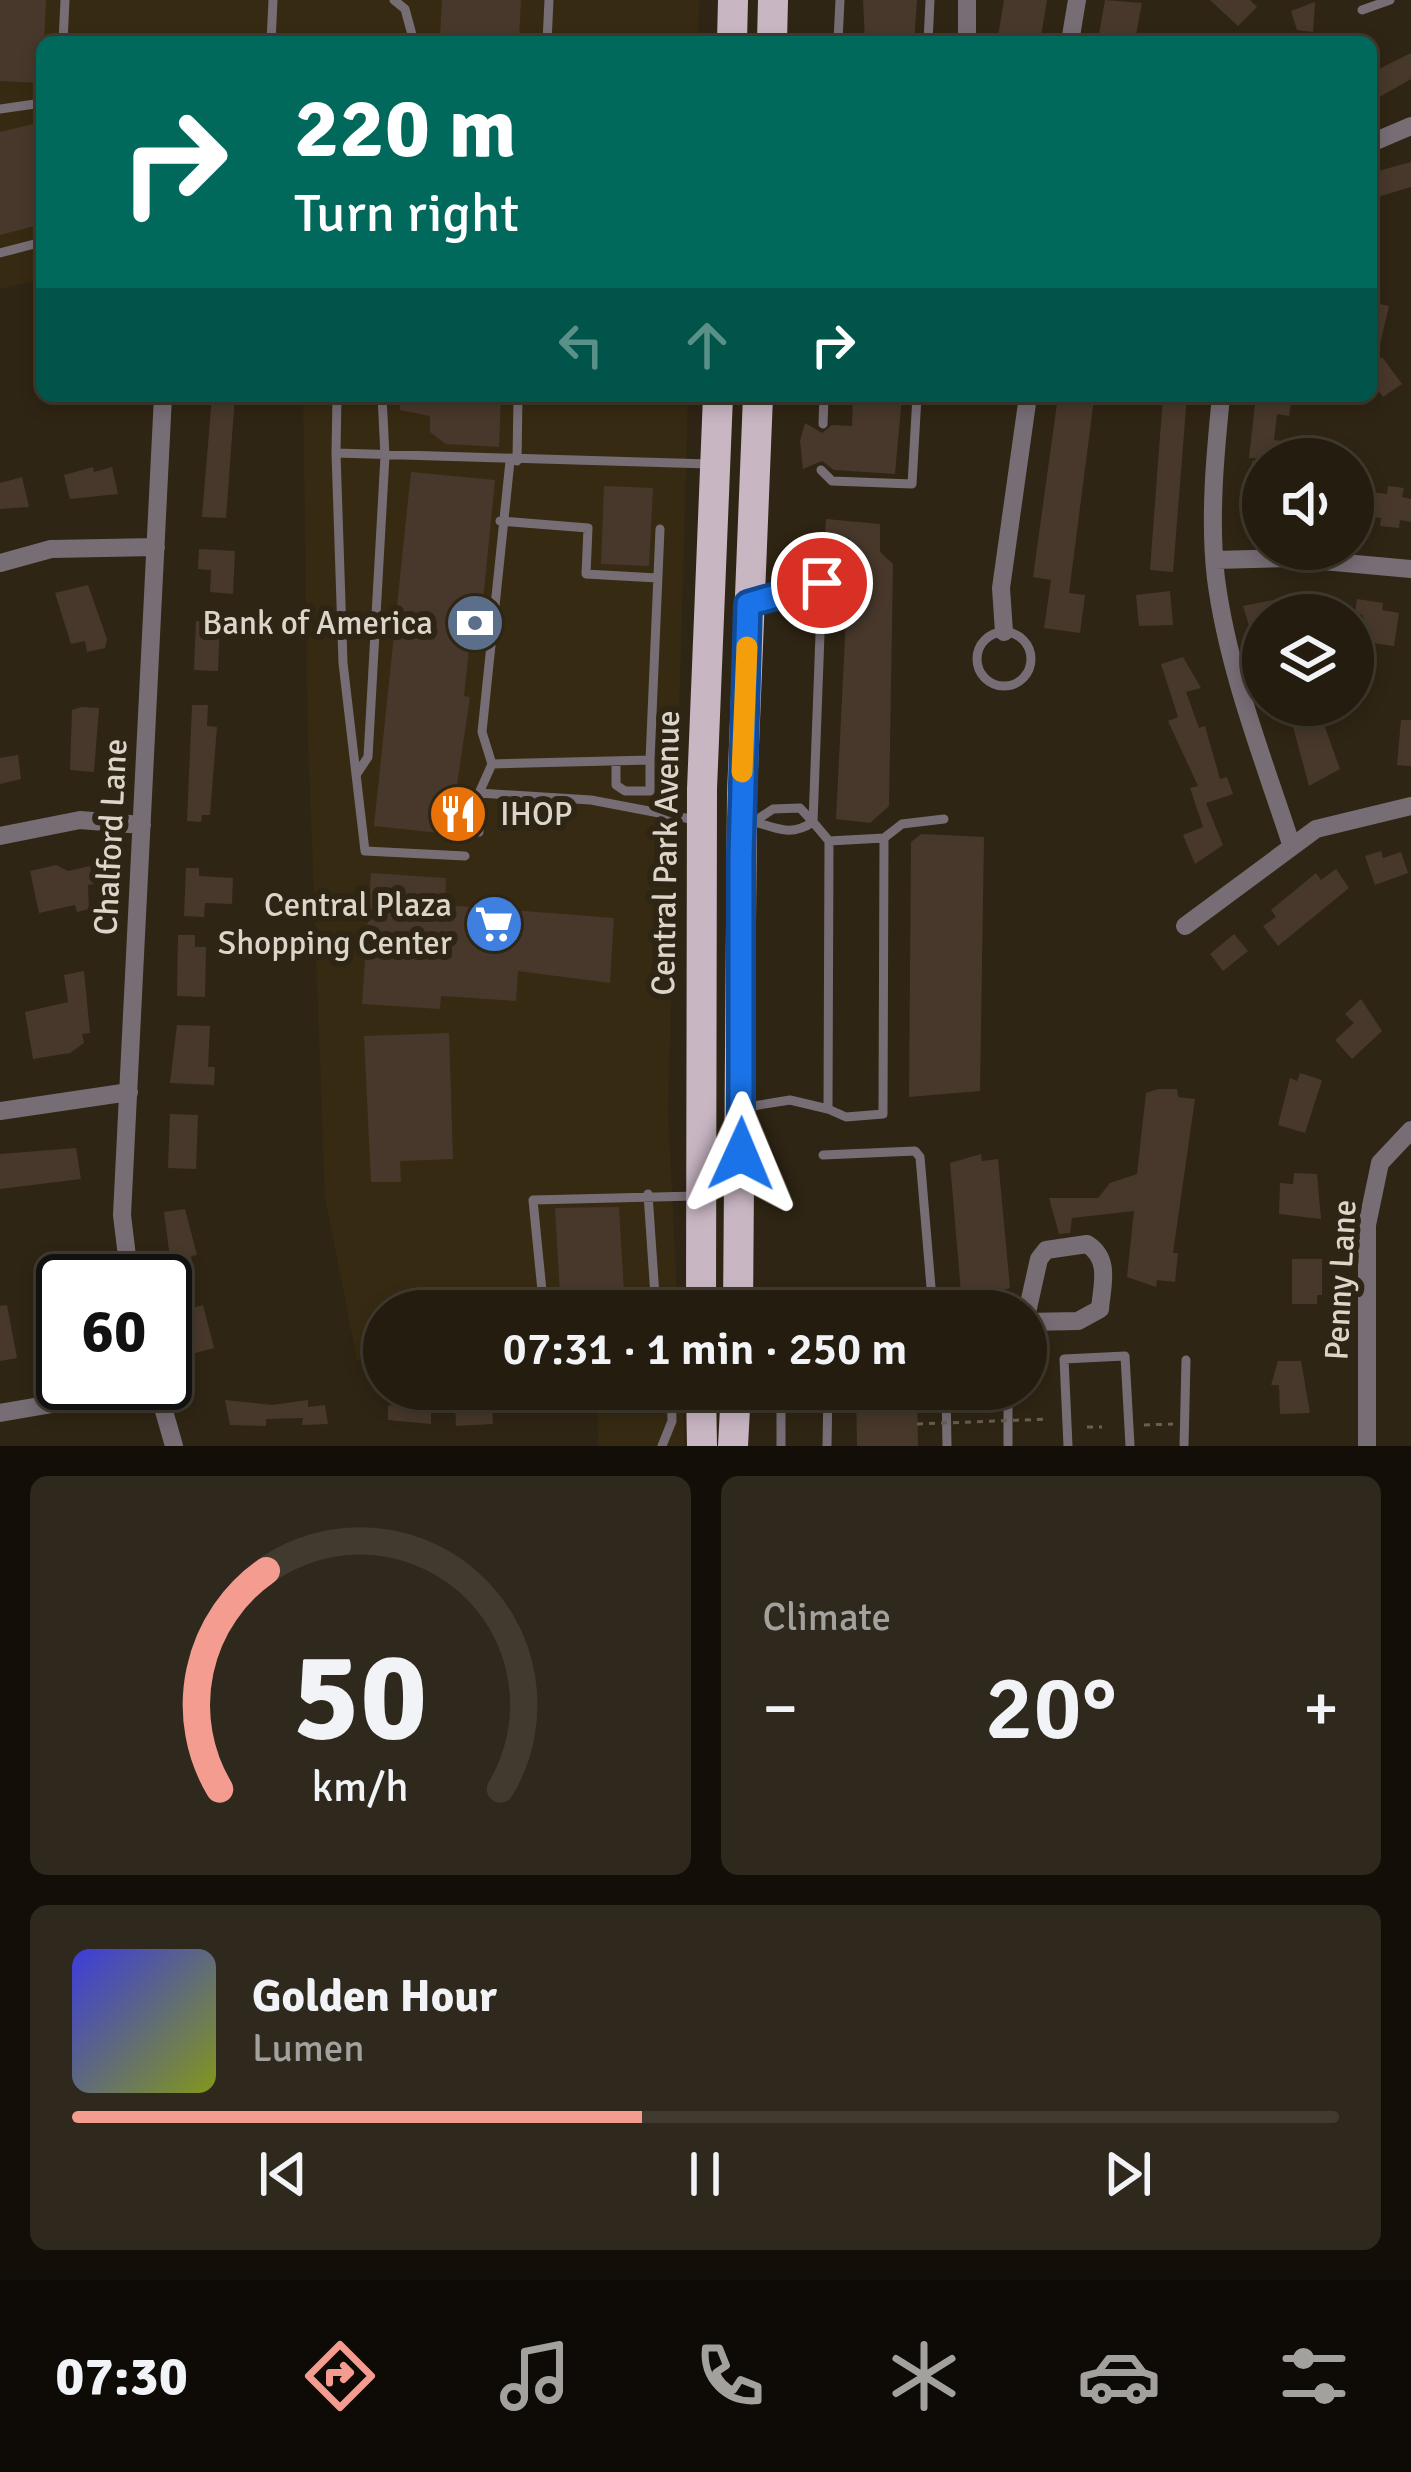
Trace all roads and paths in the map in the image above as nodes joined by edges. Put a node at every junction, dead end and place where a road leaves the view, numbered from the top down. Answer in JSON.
{"nodes":[{"id":1,"x":65,"y":0,"type":"edge"},
{"id":2,"x":273,"y":0,"type":"edge"},
{"id":3,"x":394,"y":0,"type":"edge"},
{"id":4,"x":550,"y":0,"type":"edge"},
{"id":5,"x":733,"y":0,"type":"edge"},
{"id":6,"x":773,"y":0,"type":"edge"},
{"id":7,"x":839,"y":0,"type":"edge"},
{"id":8,"x":930,"y":0,"type":"edge"},
{"id":9,"x":968,"y":0,"type":"edge"},
{"id":10,"x":1077,"y":0,"type":"edge"},
{"id":11,"x":1390,"y":0,"type":"edge"},
{"id":12,"x":1362,"y":10,"type":"dead end"},
{"id":13,"x":63,"y":36,"type":"edge"},
{"id":14,"x":272,"y":36,"type":"edge"},
{"id":15,"x":412,"y":36,"type":"edge"},
{"id":16,"x":547,"y":36,"type":"edge"},
{"id":17,"x":732,"y":36,"type":"edge"},
{"id":18,"x":772,"y":36,"type":"edge"},
{"id":19,"x":838,"y":36,"type":"edge"},
{"id":20,"x":928,"y":36,"type":"edge"},
{"id":21,"x":967,"y":36,"type":"edge"},
{"id":22,"x":1071,"y":36,"type":"edge"},
{"id":23,"x":36,"y":104,"type":"edge"},
{"id":24,"x":0,"y":109,"type":"edge"},
{"id":25,"x":1411,"y":126,"type":"edge"},
{"id":26,"x":1377,"y":140,"type":"edge"},
{"id":27,"x":36,"y":244,"type":"edge"},
{"id":28,"x":0,"y":253,"type":"edge"},
{"id":29,"x":163,"y":402,"type":"edge"},
{"id":30,"x":337,"y":402,"type":"edge"},
{"id":31,"x":382,"y":402,"type":"edge"},
{"id":32,"x":518,"y":402,"type":"edge"},
{"id":33,"x":718,"y":402,"type":"edge"},
{"id":34,"x":758,"y":402,"type":"edge"},
{"id":35,"x":824,"y":402,"type":"edge"},
{"id":36,"x":917,"y":402,"type":"edge"},
{"id":37,"x":1027,"y":402,"type":"edge"},
{"id":38,"x":1221,"y":402,"type":"edge"},
{"id":39,"x":823,"y":424,"type":"dead end"},
{"id":40,"x":336,"y":453,"type":"junction"},
{"id":41,"x":385,"y":456,"type":"junction"},
{"id":42,"x":513,"y":461,"type":"junction"},
{"id":43,"x":715,"y":464,"type":"junction"},
{"id":44,"x":755,"y":467,"type":"junction"},
{"id":45,"x":821,"y":470,"type":"dead end"},
{"id":46,"x":500,"y":521,"type":"junction"},
{"id":47,"x":660,"y":529,"type":"dead end"},
{"id":48,"x":156,"y":547,"type":"junction"},
{"id":49,"x":823,"y":554,"type":"dead end"},
{"id":50,"x":1215,"y":560,"type":"junction"},
{"id":51,"x":0,"y":563,"type":"edge"},
{"id":52,"x":1411,"y":569,"type":"edge"},
{"id":53,"x":657,"y":578,"type":"junction"},
{"id":54,"x":822,"y":583,"type":"junction"},
{"id":55,"x":748,"y":604,"type":"junction"},
{"id":56,"x":1004,"y":632,"type":"junction"},
{"id":57,"x":650,"y":760,"type":"junction"},
{"id":58,"x":616,"y":761,"type":"junction"},
{"id":59,"x":491,"y":764,"type":"junction"},
{"id":60,"x":356,"y":776,"type":"junction"},
{"id":61,"x":479,"y":794,"type":"junction"},
{"id":62,"x":1411,"y":806,"type":"edge"},
{"id":63,"x":944,"y":819,"type":"dead end"},
{"id":64,"x":748,"y":820,"type":"junction"},
{"id":65,"x":701,"y":821,"type":"junction"},
{"id":66,"x":813,"y":822,"type":"junction"},
{"id":67,"x":142,"y":824,"type":"junction"},
{"id":68,"x":479,"y":832,"type":"dead end"},
{"id":69,"x":0,"y":836,"type":"edge"},
{"id":70,"x":884,"y":838,"type":"junction"},
{"id":71,"x":829,"y":841,"type":"junction"},
{"id":72,"x":1291,"y":844,"type":"junction"},
{"id":73,"x":465,"y":856,"type":"dead end"},
{"id":74,"x":1185,"y":926,"type":"dead end"},
{"id":75,"x":129,"y":1092,"type":"junction"},
{"id":76,"x":742,"y":1108,"type":"junction"},
{"id":77,"x":828,"y":1109,"type":"junction"},
{"id":78,"x":0,"y":1111,"type":"edge"},
{"id":79,"x":1411,"y":1130,"type":"edge"},
{"id":80,"x":823,"y":1155,"type":"dead end"},
{"id":81,"x":648,"y":1194,"type":"junction"},
{"id":82,"x":701,"y":1196,"type":"junction"},
{"id":83,"x":127,"y":1254,"type":"edge"},
{"id":84,"x":542,"y":1290,"type":"edge"},
{"id":85,"x":655,"y":1290,"type":"edge"},
{"id":86,"x":701,"y":1290,"type":"edge"},
{"id":87,"x":738,"y":1290,"type":"edge"},
{"id":88,"x":931,"y":1290,"type":"edge"},
{"id":89,"x":1026,"y":1320,"type":"edge"},
{"id":90,"x":1186,"y":1360,"type":"dead end"},
{"id":91,"x":36,"y":1407,"type":"edge"},
{"id":92,"x":164,"y":1410,"type":"edge"},
{"id":93,"x":735,"y":1410,"type":"edge"},
{"id":94,"x":782,"y":1410,"type":"edge"},
{"id":95,"x":828,"y":1410,"type":"edge"},
{"id":96,"x":946,"y":1410,"type":"edge"},
{"id":97,"x":1008,"y":1410,"type":"edge"},
{"id":98,"x":0,"y":1414,"type":"edge"},
{"id":99,"x":694,"y":1419,"type":"edge"},
{"id":100,"x":1048,"y":1419,"type":"dead end"},
{"id":101,"x":917,"y":1424,"type":"dead end"},
{"id":102,"x":1185,"y":1424,"type":"junction"},
{"id":103,"x":1144,"y":1425,"type":"dead end"},
{"id":104,"x":1087,"y":1427,"type":"dead end"},
{"id":105,"x":1102,"y":1427,"type":"dead end"},
{"id":106,"x":174,"y":1446,"type":"edge"},
{"id":107,"x":662,"y":1446,"type":"edge"},
{"id":108,"x":734,"y":1446,"type":"edge"},
{"id":109,"x":781,"y":1446,"type":"edge"},
{"id":110,"x":827,"y":1446,"type":"edge"},
{"id":111,"x":947,"y":1446,"type":"edge"},
{"id":112,"x":1008,"y":1446,"type":"edge"},
{"id":113,"x":1068,"y":1446,"type":"edge"},
{"id":114,"x":1130,"y":1446,"type":"edge"},
{"id":115,"x":1184,"y":1446,"type":"edge"},
{"id":116,"x":1367,"y":1446,"type":"edge"}],
"edges":[{"from":1,"to":13,"type":"lane"},
{"from":2,"to":14,"type":"lane"},
{"from":3,"to":15,"type":"lane"},
{"from":4,"to":16,"type":"lane"},
{"from":5,"to":17,"type":"main road"},
{"from":6,"to":18,"type":"main road"},
{"from":7,"to":19,"type":"lane"},
{"from":8,"to":20,"type":"lane"},
{"from":9,"to":21,"type":"street"},
{"from":10,"to":22,"type":"street"},
{"from":11,"to":12,"type":"lane"},
{"from":23,"to":24,"type":"lane"},
{"from":25,"to":26,"type":"street"},
{"from":27,"to":28,"type":"lane"},
{"from":29,"to":48,"type":"street","name":"Chalford Lane"},
{"from":30,"to":40,"type":"lane"},
{"from":31,"to":41,"type":"lane"},
{"from":32,"to":42,"type":"lane"},
{"from":33,"to":43,"type":"main road","name":"Central Park Avenue"},
{"from":34,"to":44,"type":"main road"},
{"from":35,"to":39,"type":"lane"},
{"from":36,"to":45,"type":"lane"},
{"from":37,"to":56,"type":"street"},
{"from":38,"to":50,"type":"street"},
{"from":40,"to":41,"type":"lane"},
{"from":40,"to":60,"type":"lane"},
{"from":41,"to":42,"type":"lane"},
{"from":41,"to":60,"type":"lane"},
{"from":42,"to":43,"type":"lane"},
{"from":42,"to":46,"type":"lane"},
{"from":43,"to":44,"type":"street"},
{"from":43,"to":65,"type":"main road","name":"Central Park Avenue"},
{"from":44,"to":55,"type":"main road"},
{"from":46,"to":53,"type":"lane"},
{"from":46,"to":59,"type":"lane"},
{"from":47,"to":53,"type":"lane"},
{"from":48,"to":51,"type":"street"},
{"from":48,"to":67,"type":"street","name":"Chalford Lane"},
{"from":49,"to":54,"type":"lane"},
{"from":50,"to":52,"type":"street"},
{"from":50,"to":72,"type":"street"},
{"from":53,"to":57,"type":"lane"},
{"from":54,"to":55,"type":"lane"},
{"from":54,"to":66,"type":"lane"},
{"from":55,"to":64,"type":"main road"},
{"from":56,"to":56,"type":"lane"},
{"from":57,"to":58,"type":"lane"},
{"from":57,"to":58,"type":"lane"},
{"from":58,"to":59,"type":"lane"},
{"from":59,"to":61,"type":"lane"},
{"from":60,"to":73,"type":"lane"},
{"from":61,"to":65,"type":"lane"},
{"from":61,"to":68,"type":"lane"},
{"from":62,"to":72,"type":"street"},
{"from":63,"to":70,"type":"lane"},
{"from":64,"to":65,"type":"street"},
{"from":64,"to":66,"type":"lane"},
{"from":64,"to":66,"type":"lane"},
{"from":64,"to":76,"type":"main road"},
{"from":65,"to":82,"type":"main road","name":"Central Park Avenue"},
{"from":66,"to":71,"type":"lane"},
{"from":67,"to":69,"type":"street"},
{"from":67,"to":75,"type":"street","name":"Chalford Lane"},
{"from":70,"to":71,"type":"lane"},
{"from":70,"to":77,"type":"lane"},
{"from":71,"to":77,"type":"lane"},
{"from":72,"to":74,"type":"street"},
{"from":75,"to":78,"type":"street"},
{"from":75,"to":83,"type":"street","name":"Chalford Lane"},
{"from":76,"to":77,"type":"lane"},
{"from":76,"to":87,"type":"main road"},
{"from":79,"to":116,"type":"street","name":"Penny Lane"},
{"from":80,"to":88,"type":"lane"},
{"from":81,"to":82,"type":"lane"},
{"from":81,"to":84,"type":"lane"},
{"from":81,"to":85,"type":"lane"},
{"from":82,"to":86,"type":"main road","name":"Central Park Avenue"},
{"from":89,"to":89,"type":"street"},
{"from":90,"to":102,"type":"lane"},
{"from":91,"to":98,"type":"street"},
{"from":92,"to":106,"type":"street"},
{"from":93,"to":108,"type":"main road"},
{"from":94,"to":109,"type":"lane"},
{"from":95,"to":110,"type":"lane"},
{"from":96,"to":111,"type":"lane"},
{"from":97,"to":112,"type":"lane"},
{"from":99,"to":107,"type":"lane"},
{"from":100,"to":101,"type":"path","bridge":true},
{"from":102,"to":103,"type":"path"},
{"from":102,"to":115,"type":"lane"},
{"from":104,"to":105,"type":"path"},
{"from":113,"to":114,"type":"lane"}]}
